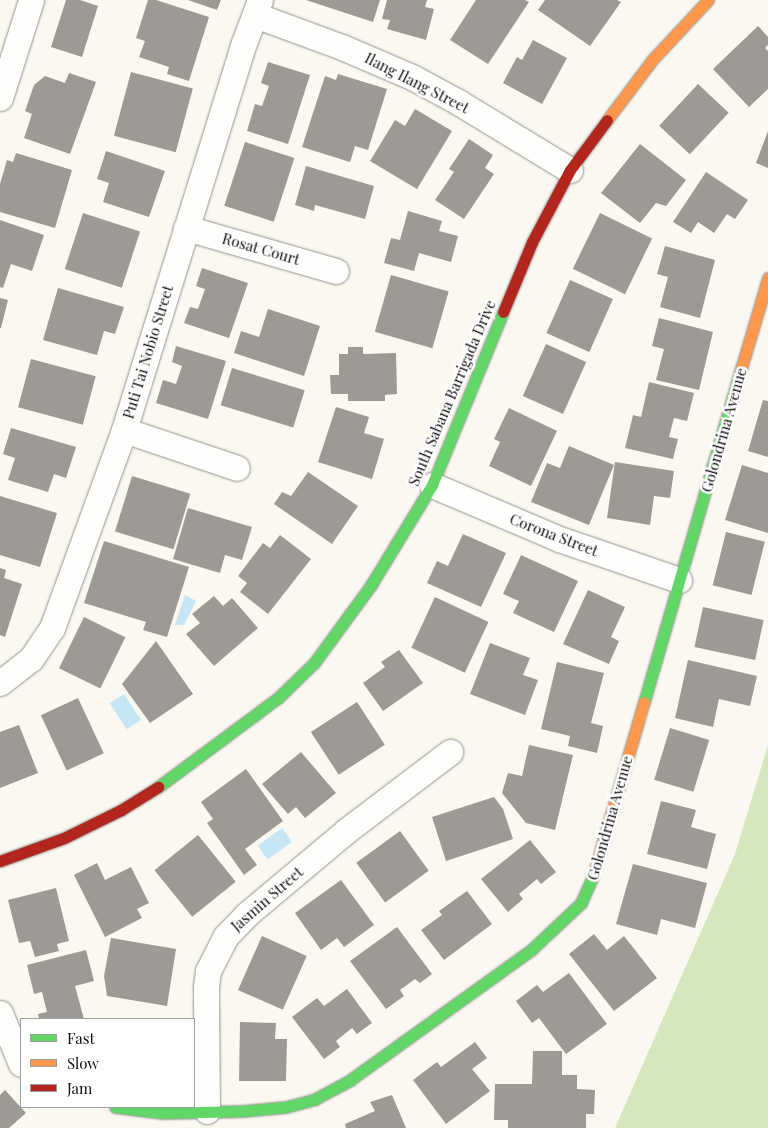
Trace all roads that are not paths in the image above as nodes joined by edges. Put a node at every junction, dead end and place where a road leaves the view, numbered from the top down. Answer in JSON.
{"nodes":[{"id":1,"x":30,"y":0,"type":"edge"},
{"id":2,"x":708,"y":0,"type":"edge"},
{"id":3,"x":257,"y":8,"type":"edge"},
{"id":4,"x":0,"y":98,"type":"edge"},
{"id":5,"x":570,"y":170,"type":"junction"},
{"id":6,"x":186,"y":228,"type":"junction"},
{"id":7,"x":336,"y":271,"type":"dead end"},
{"id":8,"x":768,"y":278,"type":"edge"},
{"id":9,"x":124,"y":430,"type":"junction"},
{"id":10,"x":237,"y":468,"type":"dead end"},
{"id":11,"x":432,"y":485,"type":"junction"},
{"id":12,"x":679,"y":580,"type":"junction"},
{"id":13,"x":0,"y":683,"type":"edge"},
{"id":14,"x":450,"y":752,"type":"dead end"},
{"id":15,"x":0,"y":861,"type":"edge"},
{"id":16,"x":0,"y":1012,"type":"edge"},
{"id":17,"x":20,"y":1062,"type":"edge"},
{"id":18,"x":123,"y":1108,"type":"edge"},
{"id":19,"x":207,"y":1110,"type":"junction"}],
"edges":[{"from":1,"to":4,"type":"street"},
{"from":2,"to":5,"type":"street","name":"South Sabana Barrigada Drive"},
{"from":3,"to":5,"type":"street","name":"Ilang Ilang Street"},
{"from":3,"to":6,"type":"street","name":"Puti Tai Nobio Street"},
{"from":5,"to":11,"type":"street","name":"South Sabana Barrigada Drive"},
{"from":6,"to":7,"type":"street","name":"Rosat Court"},
{"from":6,"to":9,"type":"street","name":"Puti Tai Nobio Street"},
{"from":8,"to":12,"type":"street","name":"Golondrina Avenue"},
{"from":9,"to":10,"type":"street"},
{"from":9,"to":13,"type":"street","name":"Puti Tai Nobio Street"},
{"from":11,"to":12,"type":"street","name":"Corona Street"},
{"from":11,"to":15,"type":"street","name":"South Sabana Barrigada Drive"},
{"from":12,"to":19,"type":"street","name":"Golondrina Avenue"},
{"from":14,"to":19,"type":"street","name":"Jasmin Street"},
{"from":16,"to":17,"type":"street"},
{"from":18,"to":19,"type":"street","name":"Golondrina Avenue"}]}
